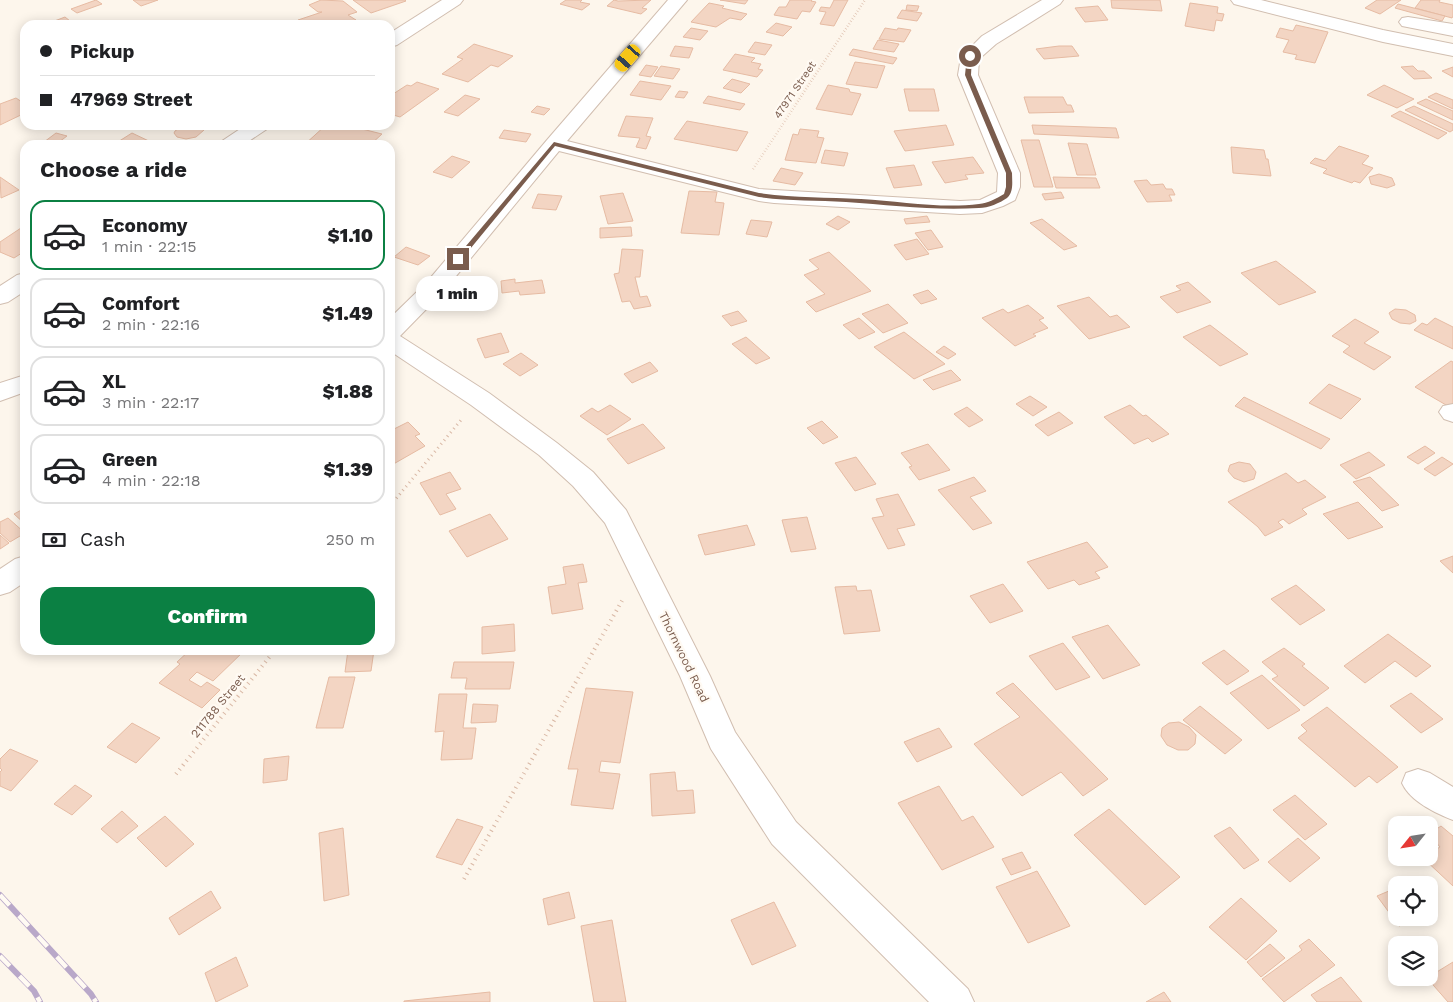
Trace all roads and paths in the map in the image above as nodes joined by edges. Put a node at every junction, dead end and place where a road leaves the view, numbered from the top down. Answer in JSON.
{"nodes":[{"id":1,"x":454,"y":0,"type":"edge"},
{"id":2,"x":678,"y":0,"type":"edge"},
{"id":3,"x":865,"y":0,"type":"edge"},
{"id":4,"x":1054,"y":0,"type":"edge"},
{"id":5,"x":1240,"y":0,"type":"edge"},
{"id":6,"x":1388,"y":18,"type":"dead end"},
{"id":7,"x":1453,"y":30,"type":"edge"},
{"id":8,"x":395,"y":38,"type":"edge"},
{"id":9,"x":1453,"y":50,"type":"edge"},
{"id":10,"x":252,"y":130,"type":"edge"},
{"id":11,"x":237,"y":140,"type":"edge"},
{"id":12,"x":554,"y":144,"type":"junction"},
{"id":13,"x":738,"y":190,"type":"junction"},
{"id":14,"x":20,"y":283,"type":"edge"},
{"id":15,"x":0,"y":297,"type":"edge"},
{"id":16,"x":395,"y":327,"type":"edge"},
{"id":17,"x":395,"y":343,"type":"edge"},
{"id":18,"x":20,"y":385,"type":"edge"},
{"id":19,"x":0,"y":393,"type":"edge"},
{"id":20,"x":480,"y":399,"type":"junction"},
{"id":21,"x":395,"y":500,"type":"edge"},
{"id":22,"x":641,"y":568,"type":"junction"},
{"id":23,"x":20,"y":570,"type":"edge"},
{"id":24,"x":0,"y":584,"type":"edge"},
{"id":25,"x":271,"y":655,"type":"edge"},
{"id":26,"x":176,"y":774,"type":"dead end"},
{"id":27,"x":1418,"y":783,"type":"dead end"},
{"id":28,"x":1453,"y":805,"type":"edge"},
{"id":29,"x":464,"y":879,"type":"dead end"},
{"id":30,"x":955,"y":1002,"type":"edge"}],
"edges":[{"from":1,"to":8,"type":"street"},
{"from":2,"to":12,"type":"street"},
{"from":3,"to":13,"type":"path","name":"47971 Street"},
{"from":4,"to":13,"type":"street"},
{"from":5,"to":9,"type":"street"},
{"from":6,"to":7,"type":"street"},
{"from":10,"to":11,"type":"street"},
{"from":12,"to":13,"type":"street"},
{"from":12,"to":16,"type":"street"},
{"from":14,"to":15,"type":"street"},
{"from":17,"to":20,"type":"street","name":"Thornwood Road"},
{"from":18,"to":19,"type":"street"},
{"from":20,"to":21,"type":"path"},
{"from":20,"to":22,"type":"street","name":"Thornwood Road"},
{"from":22,"to":29,"type":"path"},
{"from":22,"to":30,"type":"street","name":"Thornwood Road"},
{"from":23,"to":24,"type":"street"},
{"from":25,"to":26,"type":"path","name":"211788 Street"},
{"from":27,"to":28,"type":"street"}]}
